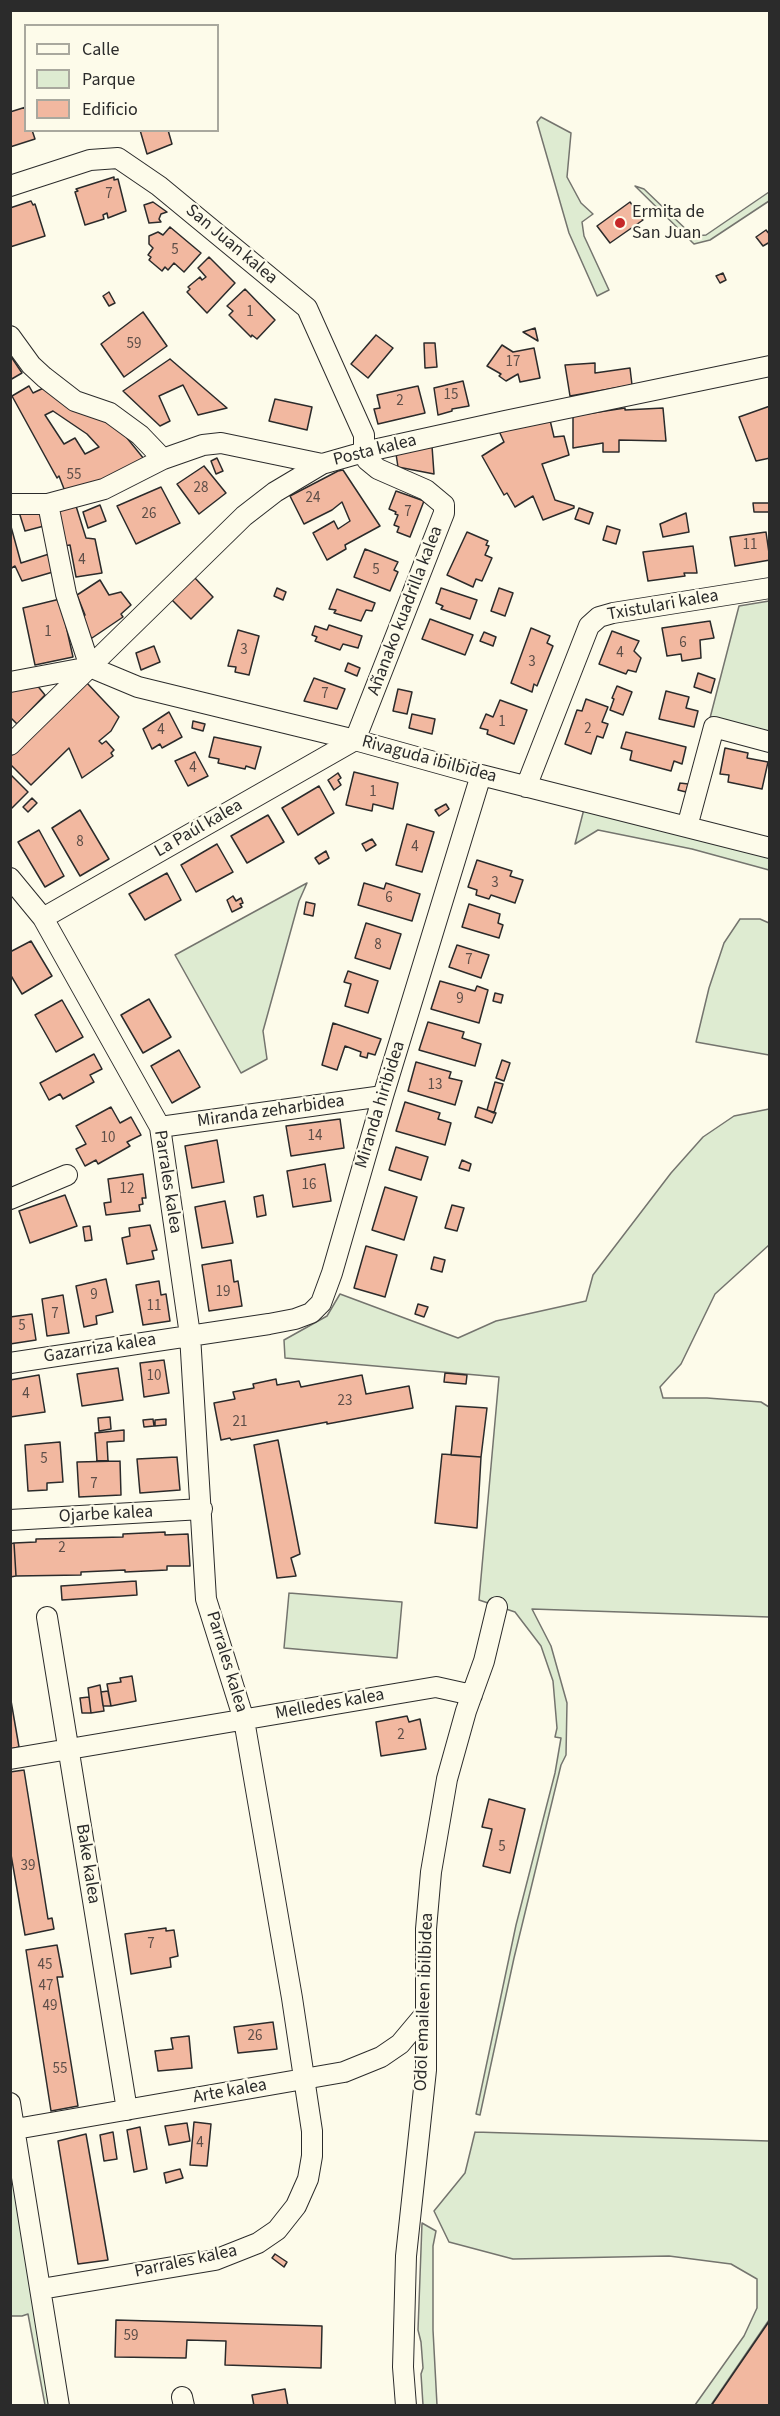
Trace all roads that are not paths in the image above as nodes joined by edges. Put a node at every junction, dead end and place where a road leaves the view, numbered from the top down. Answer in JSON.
{"nodes":[{"id":1,"x":10,"y":186,"type":"edge"},
{"id":2,"x":10,"y":336,"type":"edge"},
{"id":3,"x":770,"y":366,"type":"edge"},
{"id":4,"x":364,"y":452,"type":"junction"},
{"id":5,"x":287,"y":456,"type":"junction"},
{"id":6,"x":163,"y":459,"type":"junction"},
{"id":7,"x":322,"y":464,"type":"junction"},
{"id":8,"x":294,"y":481,"type":"junction"},
{"id":9,"x":10,"y":504,"type":"edge"},
{"id":10,"x":48,"y":504,"type":"junction"},
{"id":11,"x":770,"y":588,"type":"edge"},
{"id":12,"x":90,"y":667,"type":"junction"},
{"id":13,"x":10,"y":681,"type":"edge"},
{"id":14,"x":355,"y":740,"type":"junction"},
{"id":15,"x":770,"y":742,"type":"edge"},
{"id":16,"x":10,"y":745,"type":"edge"},
{"id":17,"x":481,"y":775,"type":"junction"},
{"id":18,"x":526,"y":787,"type":"junction"},
{"id":19,"x":687,"y":827,"type":"junction"},
{"id":20,"x":770,"y":848,"type":"edge"},
{"id":21,"x":10,"y":878,"type":"edge"},
{"id":22,"x":43,"y":918,"type":"junction"},
{"id":23,"x":383,"y":1096,"type":"junction"},
{"id":24,"x":160,"y":1127,"type":"junction"},
{"id":25,"x":67,"y":1175,"type":"dead end"},
{"id":26,"x":10,"y":1199,"type":"edge"},
{"id":27,"x":190,"y":1335,"type":"junction"},
{"id":28,"x":10,"y":1363,"type":"edge"},
{"id":29,"x":202,"y":1509,"type":"junction"},
{"id":30,"x":10,"y":1520,"type":"edge"},
{"id":31,"x":497,"y":1607,"type":"dead end"},
{"id":32,"x":47,"y":1617,"type":"dead end"},
{"id":33,"x":472,"y":1695,"type":"junction"},
{"id":34,"x":244,"y":1720,"type":"junction"},
{"id":35,"x":68,"y":1750,"type":"junction"},
{"id":36,"x":10,"y":1760,"type":"edge"},
{"id":37,"x":426,"y":2013,"type":"junction"},
{"id":38,"x":304,"y":2079,"type":"junction"},
{"id":39,"x":10,"y":2103,"type":"edge"},
{"id":40,"x":127,"y":2110,"type":"junction"},
{"id":41,"x":13,"y":2130,"type":"edge"},
{"id":42,"x":40,"y":2289,"type":"junction"},
{"id":43,"x":59,"y":2406,"type":"edge"},
{"id":44,"x":406,"y":2406,"type":"edge"}],
"edges":[{"from":1,"to":4,"type":"street","name":"San Juan kalea"},
{"from":2,"to":6,"type":"street"},
{"from":3,"to":4,"type":"street","name":"Posta kalea"},
{"from":4,"to":7,"type":"street","name":"Posta kalea"},
{"from":4,"to":14,"type":"street","name":"Añanako kuadrilla kalea"},
{"from":5,"to":6,"type":"street"},
{"from":5,"to":7,"type":"street"},
{"from":5,"to":8,"type":"street"},
{"from":6,"to":10,"type":"street"},
{"from":7,"to":8,"type":"street","name":"Posta kalea"},
{"from":8,"to":12,"type":"street","name":"Posta kalea"},
{"from":9,"to":10,"type":"street"},
{"from":10,"to":12,"type":"street"},
{"from":11,"to":18,"type":"street","name":"Txistulari kalea"},
{"from":12,"to":13,"type":"street"},
{"from":12,"to":14,"type":"street","name":"Rivaguda ibilbidea"},
{"from":12,"to":16,"type":"street","name":"Posta kalea"},
{"from":14,"to":17,"type":"street","name":"Rivaguda ibilbidea"},
{"from":14,"to":22,"type":"street","name":"La Paúl kalea"},
{"from":15,"to":19,"type":"street"},
{"from":17,"to":18,"type":"street","name":"Rivaguda ibilbidea"},
{"from":17,"to":23,"type":"street","name":"Miranda hiribidea"},
{"from":18,"to":19,"type":"street","name":"Rivaguda ibilbidea"},
{"from":19,"to":20,"type":"street","name":"Rivaguda ibilbidea"},
{"from":21,"to":22,"type":"street","name":"Parrales kalea"},
{"from":22,"to":24,"type":"street","name":"Parrales kalea"},
{"from":23,"to":24,"type":"street","name":"Miranda zeharbidea"},
{"from":23,"to":27,"type":"street","name":"Miranda hiribidea"},
{"from":24,"to":27,"type":"street","name":"Parrales kalea"},
{"from":25,"to":26,"type":"street"},
{"from":27,"to":28,"type":"street","name":"Gazarriza kalea"},
{"from":27,"to":29,"type":"street","name":"Parrales kalea"},
{"from":29,"to":30,"type":"street","name":"Ojarbe kalea"},
{"from":29,"to":34,"type":"street","name":"Parrales kalea"},
{"from":31,"to":33,"type":"street","name":"Odol emaileen ibilbidea"},
{"from":32,"to":35,"type":"street","name":"Bake kalea"},
{"from":33,"to":34,"type":"street","name":"Melledes kalea"},
{"from":33,"to":37,"type":"street","name":"Odol emaileen ibilbidea"},
{"from":34,"to":35,"type":"street","name":"Melledes kalea"},
{"from":34,"to":38,"type":"street","name":"Parrales kalea"},
{"from":35,"to":36,"type":"street","name":"Melledes kalea"},
{"from":35,"to":40,"type":"street","name":"Bake kalea"},
{"from":37,"to":38,"type":"street","name":"Arte kalea"},
{"from":37,"to":44,"type":"street","name":"Odol emaileen ibilbidea"},
{"from":38,"to":40,"type":"street","name":"Arte kalea"},
{"from":38,"to":42,"type":"street","name":"Parrales kalea"},
{"from":39,"to":41,"type":"street"},
{"from":40,"to":41,"type":"street","name":"Arte kalea"},
{"from":41,"to":42,"type":"street"},
{"from":42,"to":43,"type":"street"}]}
